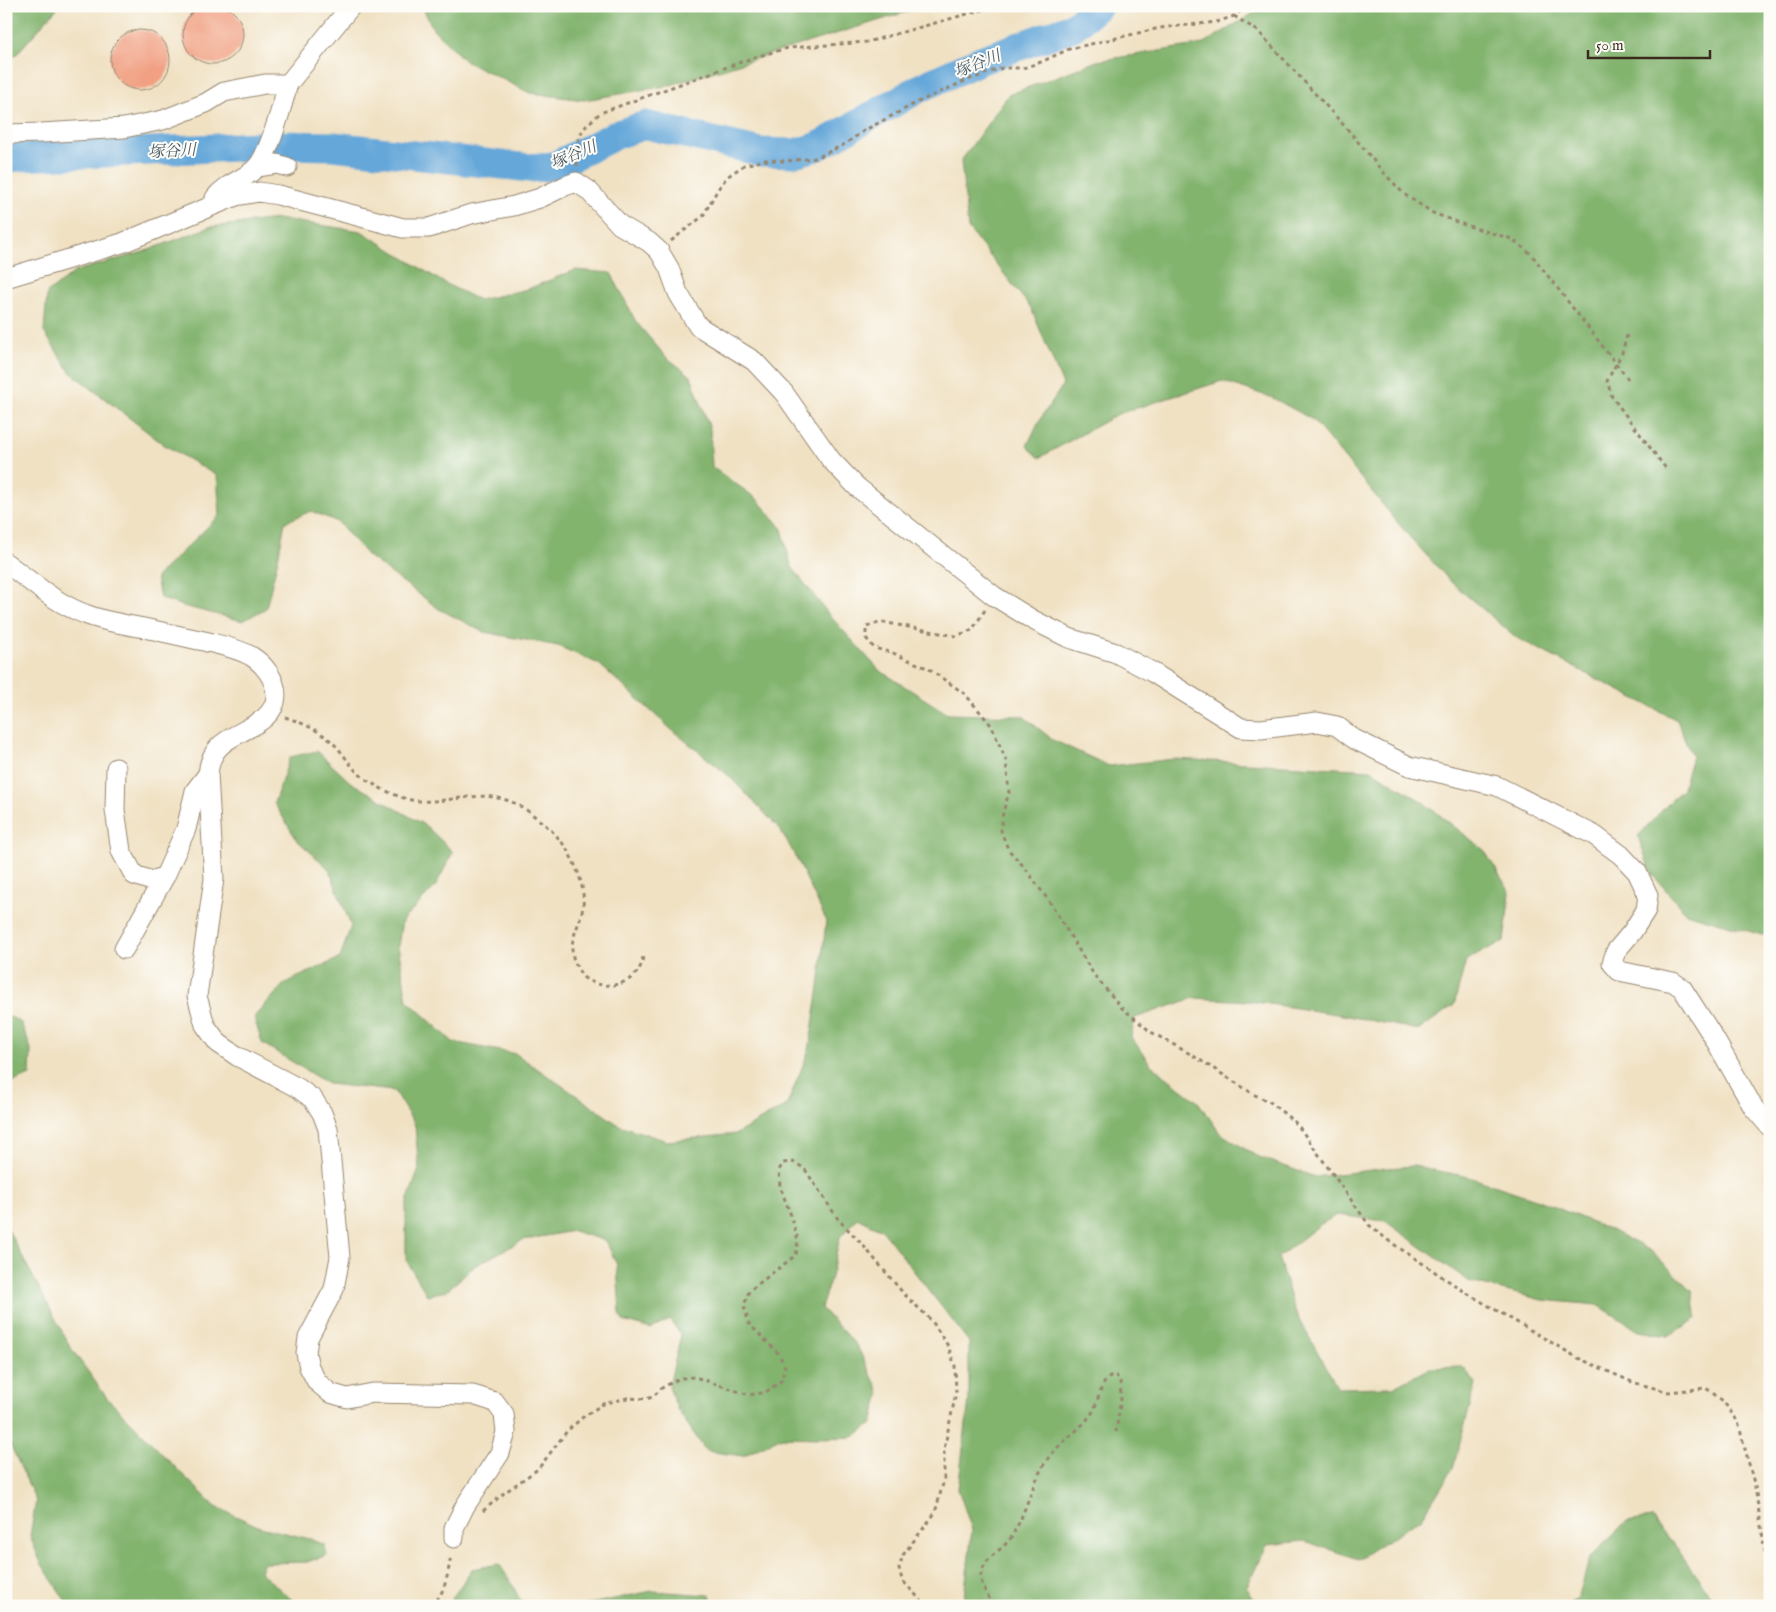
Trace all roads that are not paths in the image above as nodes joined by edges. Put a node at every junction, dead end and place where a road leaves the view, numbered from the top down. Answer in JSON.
{"nodes":[{"id":1,"x":351,"y":6,"type":"edge"},
{"id":2,"x":288,"y":84,"type":"junction"},
{"id":3,"x":6,"y":134,"type":"edge"},
{"id":4,"x":265,"y":152,"type":"junction"},
{"id":5,"x":287,"y":167,"type":"dead end"},
{"id":6,"x":210,"y":206,"type":"junction"},
{"id":7,"x":6,"y":278,"type":"edge"},
{"id":8,"x":6,"y":562,"type":"edge"},
{"id":9,"x":116,"y":768,"type":"dead end"},
{"id":10,"x":208,"y":774,"type":"junction"},
{"id":11,"x":165,"y":876,"type":"junction"},
{"id":12,"x":124,"y":949,"type":"dead end"},
{"id":13,"x":1770,"y":1127,"type":"edge"},
{"id":14,"x":454,"y":1538,"type":"road end"}],
"edges":[{"from":1,"to":2,"type":"street"},
{"from":2,"to":3,"type":"street"},
{"from":2,"to":4,"type":"street"},
{"from":4,"to":5,"type":"street"},
{"from":4,"to":6,"type":"street"},
{"from":6,"to":7,"type":"street"},
{"from":6,"to":13,"type":"street"},
{"from":8,"to":10,"type":"street"},
{"from":9,"to":11,"type":"street"},
{"from":10,"to":11,"type":"street"},
{"from":10,"to":14,"type":"street"},
{"from":11,"to":12,"type":"street"}]}
